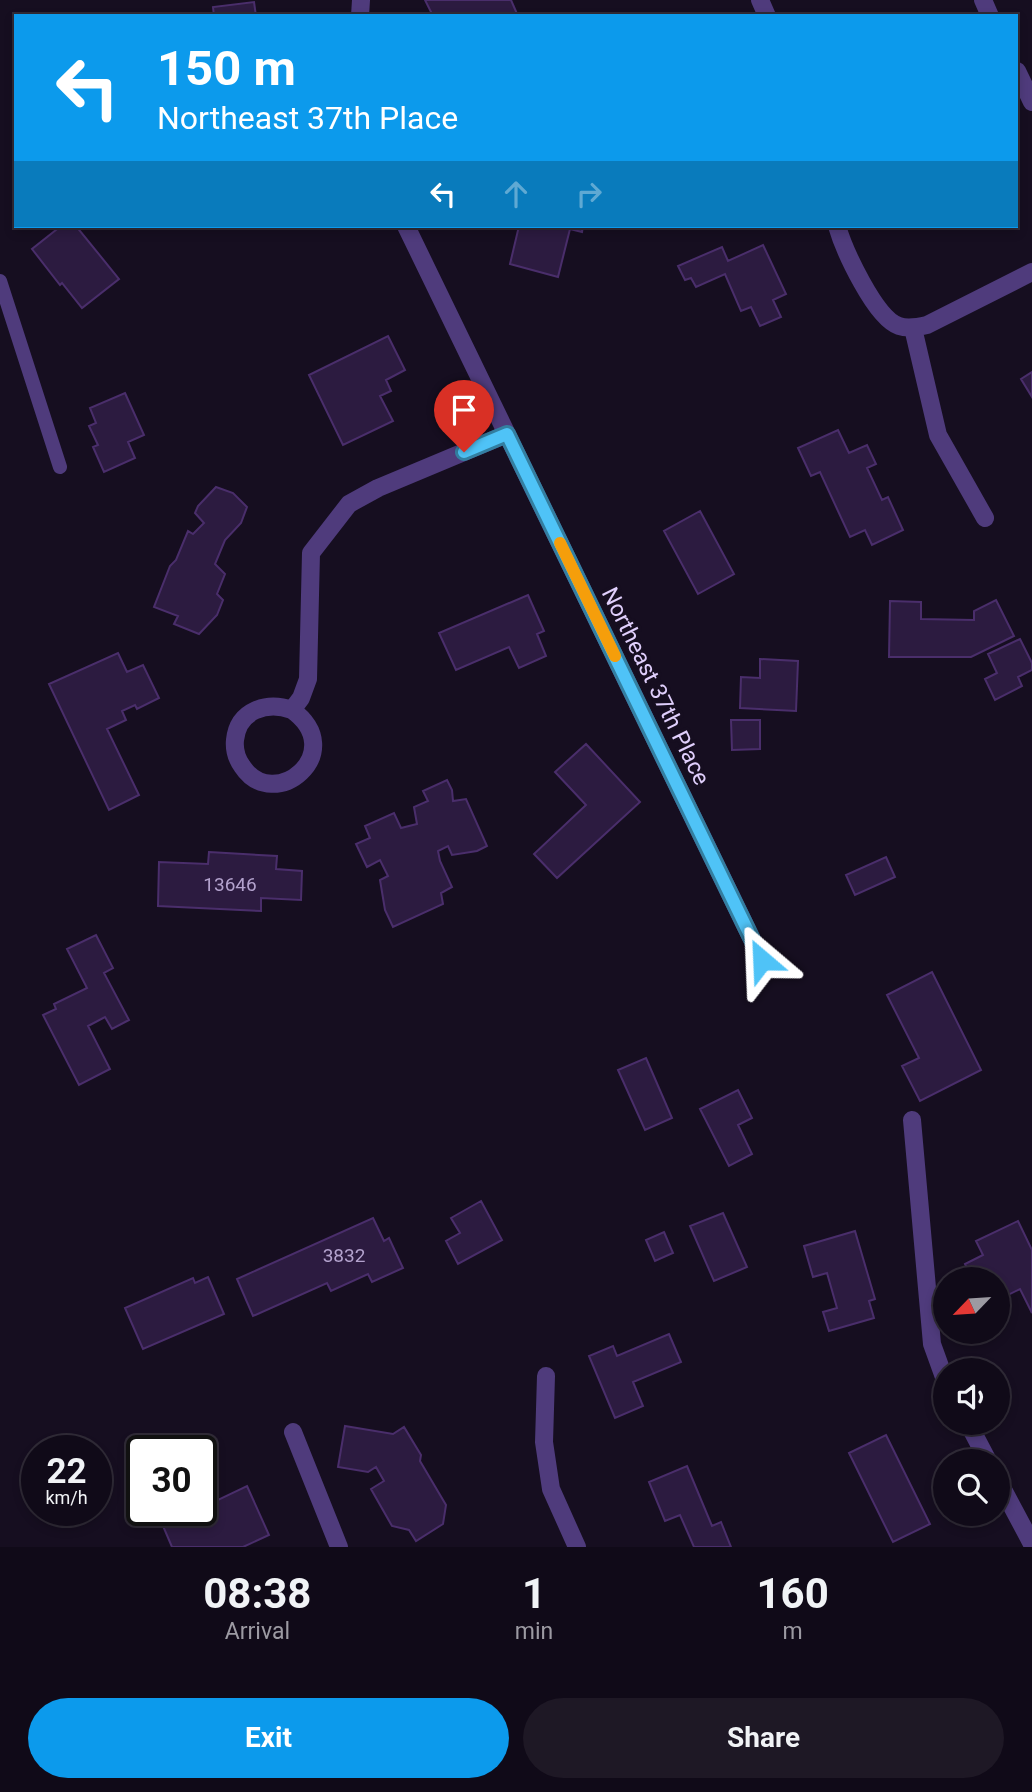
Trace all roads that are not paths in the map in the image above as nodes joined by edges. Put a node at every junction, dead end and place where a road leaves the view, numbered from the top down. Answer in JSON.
{"nodes":[{"id":1,"x":1018,"y":73,"type":"edge"},
{"id":2,"x":1032,"y":102,"type":"edge"},
{"id":3,"x":407,"y":228,"type":"edge"},
{"id":4,"x":837,"y":228,"type":"edge"},
{"id":5,"x":1032,"y":272,"type":"edge"},
{"id":6,"x":0,"y":281,"type":"edge"},
{"id":7,"x":906,"y":327,"type":"junction"},
{"id":8,"x":507,"y":434,"type":"junction"},
{"id":9,"x":60,"y":467,"type":"dead end"},
{"id":10,"x":985,"y":519,"type":"dead end"},
{"id":11,"x":292,"y":710,"type":"junction"},
{"id":12,"x":762,"y":960,"type":"dead end"},
{"id":13,"x":912,"y":1120,"type":"dead end"},
{"id":14,"x":937,"y":1358,"type":"edge"},
{"id":15,"x":546,"y":1376,"type":"dead end"},
{"id":16,"x":293,"y":1432,"type":"dead end"},
{"id":17,"x":1010,"y":1503,"type":"edge"},
{"id":18,"x":1032,"y":1544,"type":"edge"},
{"id":19,"x":339,"y":1547,"type":"edge"},
{"id":20,"x":577,"y":1547,"type":"edge"}],
"edges":[{"from":1,"to":2,"type":"street"},
{"from":3,"to":8,"type":"street","name":"Northeast 37th Place"},
{"from":4,"to":7,"type":"street"},
{"from":5,"to":7,"type":"street"},
{"from":6,"to":9,"type":"lane"},
{"from":7,"to":10,"type":"street"},
{"from":8,"to":11,"type":"street"},
{"from":8,"to":12,"type":"street","name":"Northeast 37th Place"},
{"from":11,"to":11,"type":"street"},
{"from":13,"to":14,"type":"street"},
{"from":15,"to":20,"type":"street"},
{"from":16,"to":19,"type":"street"},
{"from":17,"to":18,"type":"street"}]}
